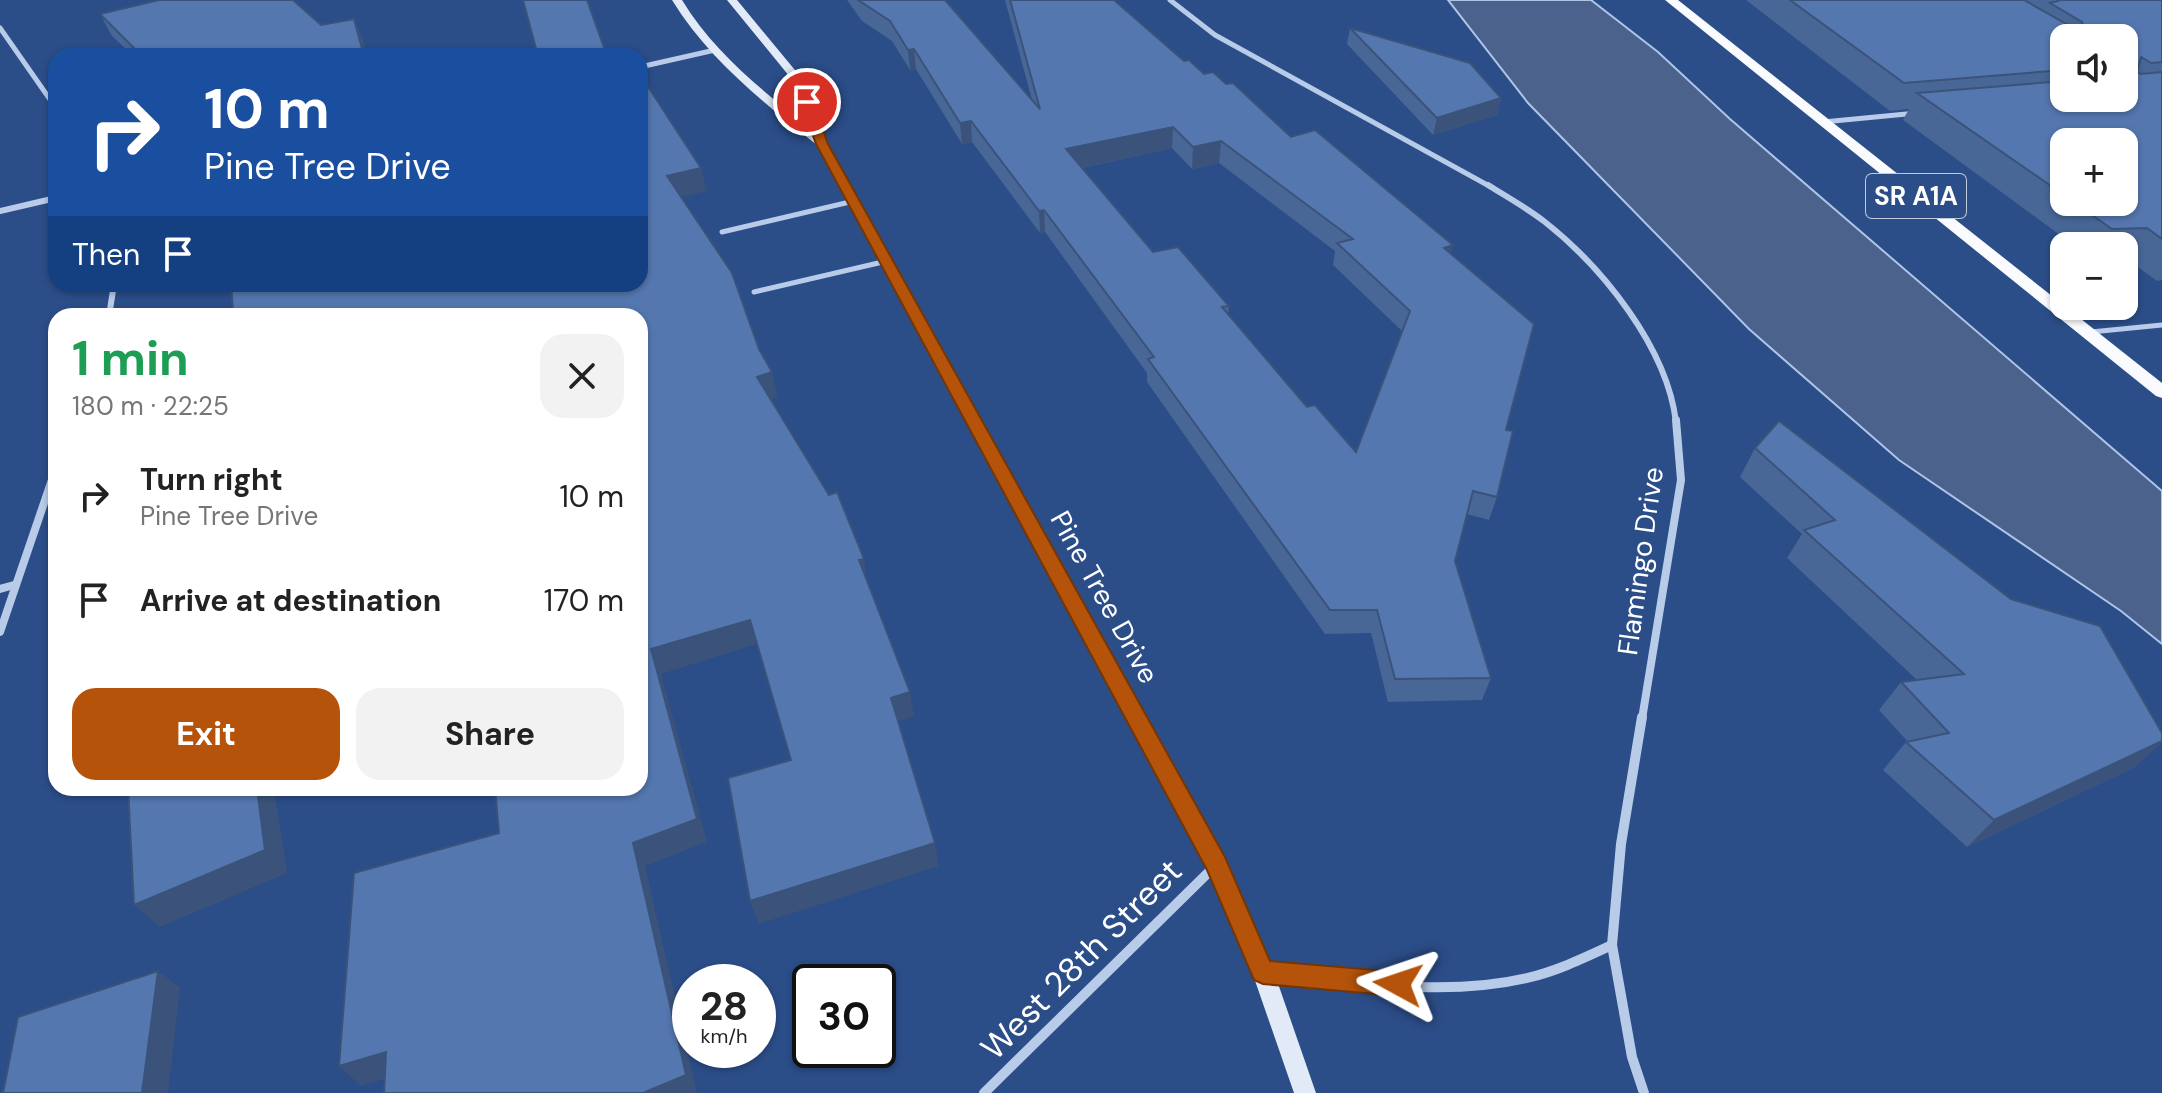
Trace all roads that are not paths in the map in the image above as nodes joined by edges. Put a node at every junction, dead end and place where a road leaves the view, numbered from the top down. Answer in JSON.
{"nodes":[{"id":1,"x":677,"y":0,"type":"edge"},
{"id":2,"x":732,"y":0,"type":"edge"},
{"id":3,"x":1170,"y":0,"type":"edge"},
{"id":4,"x":1671,"y":0,"type":"edge"},
{"id":5,"x":0,"y":28,"type":"edge"},
{"id":6,"x":715,"y":50,"type":"junction"},
{"id":7,"x":648,"y":65,"type":"edge"},
{"id":8,"x":48,"y":97,"type":"edge"},
{"id":9,"x":1918,"y":113,"type":"edge"},
{"id":10,"x":1823,"y":122,"type":"junction"},
{"id":11,"x":822,"y":144,"type":"junction"},
{"id":12,"x":48,"y":200,"type":"edge"},
{"id":13,"x":854,"y":201,"type":"junction"},
{"id":14,"x":0,"y":211,"type":"edge"},
{"id":15,"x":722,"y":232,"type":"dead end"},
{"id":16,"x":887,"y":261,"type":"junction"},
{"id":17,"x":754,"y":292,"type":"dead end"},
{"id":18,"x":2162,"y":325,"type":"edge"},
{"id":19,"x":2087,"y":332,"type":"junction"},
{"id":20,"x":2162,"y":392,"type":"edge"},
{"id":21,"x":48,"y":490,"type":"edge"},
{"id":22,"x":14,"y":585,"type":"junction"},
{"id":23,"x":0,"y":589,"type":"edge"},
{"id":24,"x":0,"y":632,"type":"edge"},
{"id":25,"x":1217,"y":865,"type":"junction"},
{"id":26,"x":1612,"y":945,"type":"junction"},
{"id":27,"x":1263,"y":972,"type":"junction"},
{"id":28,"x":984,"y":1093,"type":"edge"},
{"id":29,"x":1305,"y":1093,"type":"edge"},
{"id":30,"x":1644,"y":1093,"type":"edge"}],
"edges":[{"from":1,"to":6,"type":"main road","name":"Pine Tree Drive"},
{"from":2,"to":11,"type":"main road","name":"Pine Tree Drive"},
{"from":3,"to":26,"type":"street","name":"Flamingo Drive"},
{"from":4,"to":10,"type":"main road","number":"SR A1A"},
{"from":5,"to":8,"type":"street"},
{"from":6,"to":7,"type":"street"},
{"from":6,"to":11,"type":"main road","name":"Pine Tree Drive"},
{"from":9,"to":10,"type":"street"},
{"from":10,"to":19,"type":"main road","number":"SR A1A"},
{"from":11,"to":13,"type":"main road","name":"Pine Tree Drive"},
{"from":12,"to":14,"type":"street"},
{"from":13,"to":15,"type":"lane"},
{"from":13,"to":16,"type":"main road","name":"Pine Tree Drive"},
{"from":16,"to":17,"type":"lane"},
{"from":16,"to":25,"type":"main road","name":"Pine Tree Drive"},
{"from":18,"to":19,"type":"lane"},
{"from":19,"to":20,"type":"main road","number":"SR A1A"},
{"from":21,"to":22,"type":"street"},
{"from":22,"to":23,"type":"street"},
{"from":22,"to":24,"type":"street"},
{"from":25,"to":27,"type":"main road","name":"Pine Tree Drive"},
{"from":25,"to":28,"type":"street","name":"West 28th Street"},
{"from":26,"to":27,"type":"street"},
{"from":26,"to":30,"type":"street","name":"Flamingo Drive"},
{"from":27,"to":29,"type":"main road","name":"Pine Tree Drive"}]}
